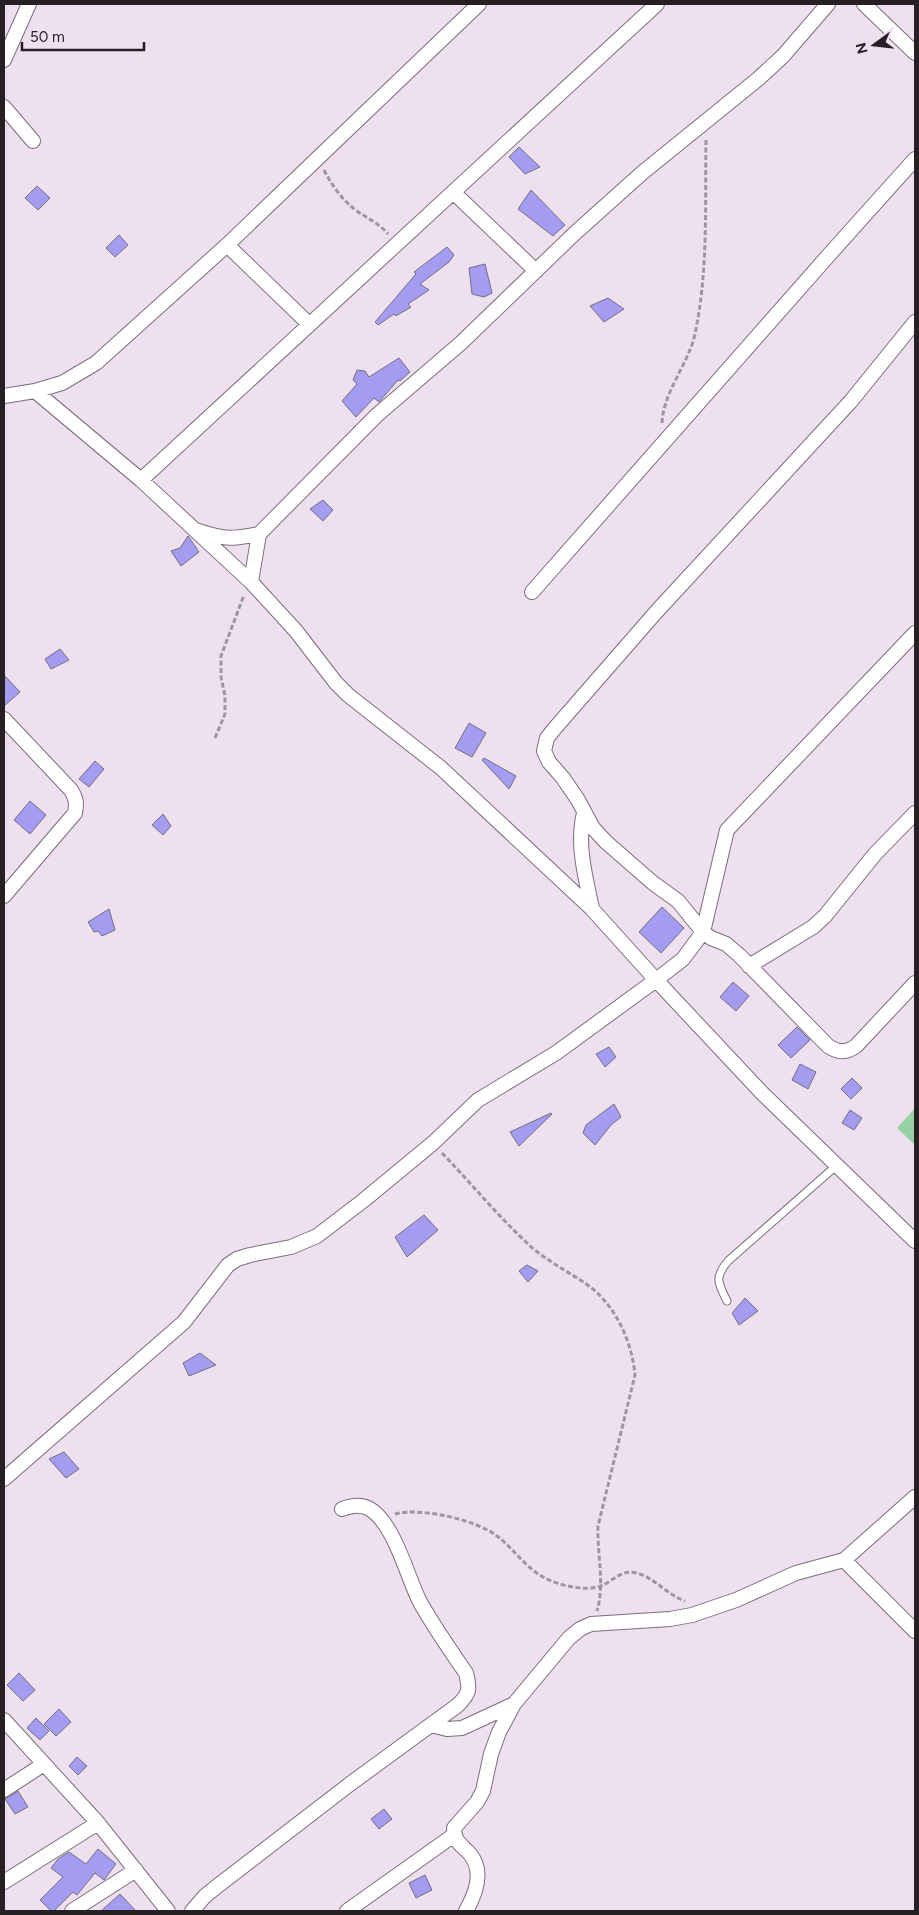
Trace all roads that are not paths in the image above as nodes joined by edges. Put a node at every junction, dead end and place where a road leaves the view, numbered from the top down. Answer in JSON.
{"nodes":[{"id":1,"x":29,"y":4,"type":"edge"},
{"id":2,"x":478,"y":4,"type":"edge"},
{"id":3,"x":657,"y":4,"type":"edge"},
{"id":4,"x":828,"y":4,"type":"edge"},
{"id":5,"x":864,"y":4,"type":"edge"},
{"id":6,"x":915,"y":53,"type":"edge"},
{"id":7,"x":4,"y":60,"type":"edge"},
{"id":8,"x":4,"y":107,"type":"edge"},
{"id":9,"x":33,"y":141,"type":"dead end"},
{"id":10,"x":915,"y":159,"type":"edge"},
{"id":11,"x":453,"y":192,"type":"junction"},
{"id":12,"x":227,"y":245,"type":"junction"},
{"id":13,"x":536,"y":271,"type":"junction"},
{"id":14,"x":915,"y":322,"type":"edge"},
{"id":15,"x":309,"y":324,"type":"junction"},
{"id":16,"x":35,"y":391,"type":"junction"},
{"id":17,"x":4,"y":396,"type":"edge"},
{"id":18,"x":141,"y":480,"type":"junction"},
{"id":19,"x":194,"y":530,"type":"junction"},
{"id":20,"x":259,"y":534,"type":"junction"},
{"id":21,"x":251,"y":582,"type":"junction"},
{"id":22,"x":532,"y":592,"type":"dead end"},
{"id":23,"x":915,"y":633,"type":"edge"},
{"id":24,"x":4,"y":719,"type":"edge"},
{"id":25,"x":584,"y":813,"type":"junction"},
{"id":26,"x":915,"y":813,"type":"edge"},
{"id":27,"x":4,"y":896,"type":"edge"},
{"id":28,"x":592,"y":909,"type":"junction"},
{"id":29,"x":704,"y":932,"type":"junction"},
{"id":30,"x":749,"y":966,"type":"junction"},
{"id":31,"x":656,"y":980,"type":"junction"},
{"id":32,"x":915,"y":983,"type":"edge"},
{"id":33,"x":836,"y":1166,"type":"junction"},
{"id":34,"x":915,"y":1241,"type":"edge"},
{"id":35,"x":727,"y":1301,"type":"dead end"},
{"id":36,"x":4,"y":1479,"type":"edge"},
{"id":37,"x":915,"y":1497,"type":"edge"},
{"id":38,"x":342,"y":1509,"type":"dead end"},
{"id":39,"x":844,"y":1560,"type":"junction"},
{"id":40,"x":915,"y":1631,"type":"edge"},
{"id":41,"x":514,"y":1704,"type":"junction"},
{"id":42,"x":4,"y":1720,"type":"edge"},
{"id":43,"x":431,"y":1725,"type":"junction"},
{"id":44,"x":44,"y":1764,"type":"junction"},
{"id":45,"x":4,"y":1790,"type":"edge"},
{"id":46,"x":98,"y":1822,"type":"junction"},
{"id":47,"x":454,"y":1835,"type":"junction"},
{"id":48,"x":136,"y":1870,"type":"junction"},
{"id":49,"x":4,"y":1882,"type":"edge"},
{"id":50,"x":72,"y":1911,"type":"edge"},
{"id":51,"x":168,"y":1911,"type":"edge"},
{"id":52,"x":192,"y":1911,"type":"edge"},
{"id":53,"x":346,"y":1911,"type":"edge"},
{"id":54,"x":466,"y":1911,"type":"edge"}],
"edges":[{"from":1,"to":7,"type":"street"},
{"from":2,"to":12,"type":"street"},
{"from":3,"to":11,"type":"street"},
{"from":4,"to":13,"type":"street"},
{"from":5,"to":6,"type":"street"},
{"from":8,"to":9,"type":"street"},
{"from":10,"to":22,"type":"street"},
{"from":11,"to":13,"type":"street"},
{"from":11,"to":15,"type":"street"},
{"from":12,"to":15,"type":"street"},
{"from":12,"to":16,"type":"street"},
{"from":13,"to":20,"type":"street"},
{"from":14,"to":25,"type":"street"},
{"from":15,"to":18,"type":"street"},
{"from":16,"to":17,"type":"street"},
{"from":16,"to":18,"type":"street"},
{"from":18,"to":19,"type":"street"},
{"from":19,"to":20,"type":"street"},
{"from":19,"to":21,"type":"street"},
{"from":20,"to":21,"type":"street"},
{"from":21,"to":28,"type":"street"},
{"from":23,"to":29,"type":"street"},
{"from":24,"to":27,"type":"street"},
{"from":25,"to":28,"type":"street"},
{"from":25,"to":29,"type":"street"},
{"from":26,"to":30,"type":"street"},
{"from":28,"to":31,"type":"street"},
{"from":29,"to":30,"type":"street"},
{"from":29,"to":31,"type":"street"},
{"from":30,"to":32,"type":"street"},
{"from":31,"to":33,"type":"street"},
{"from":31,"to":36,"type":"street"},
{"from":33,"to":34,"type":"street"},
{"from":33,"to":35,"type":"lane"},
{"from":37,"to":39,"type":"street"},
{"from":38,"to":43,"type":"street"},
{"from":39,"to":40,"type":"street"},
{"from":39,"to":41,"type":"street"},
{"from":41,"to":43,"type":"street"},
{"from":41,"to":47,"type":"street"},
{"from":42,"to":44,"type":"street"},
{"from":43,"to":52,"type":"street"},
{"from":44,"to":45,"type":"street"},
{"from":44,"to":46,"type":"street"},
{"from":46,"to":48,"type":"street"},
{"from":46,"to":49,"type":"street"},
{"from":47,"to":53,"type":"street"},
{"from":47,"to":54,"type":"street"},
{"from":48,"to":50,"type":"street"},
{"from":48,"to":51,"type":"street"}]}
